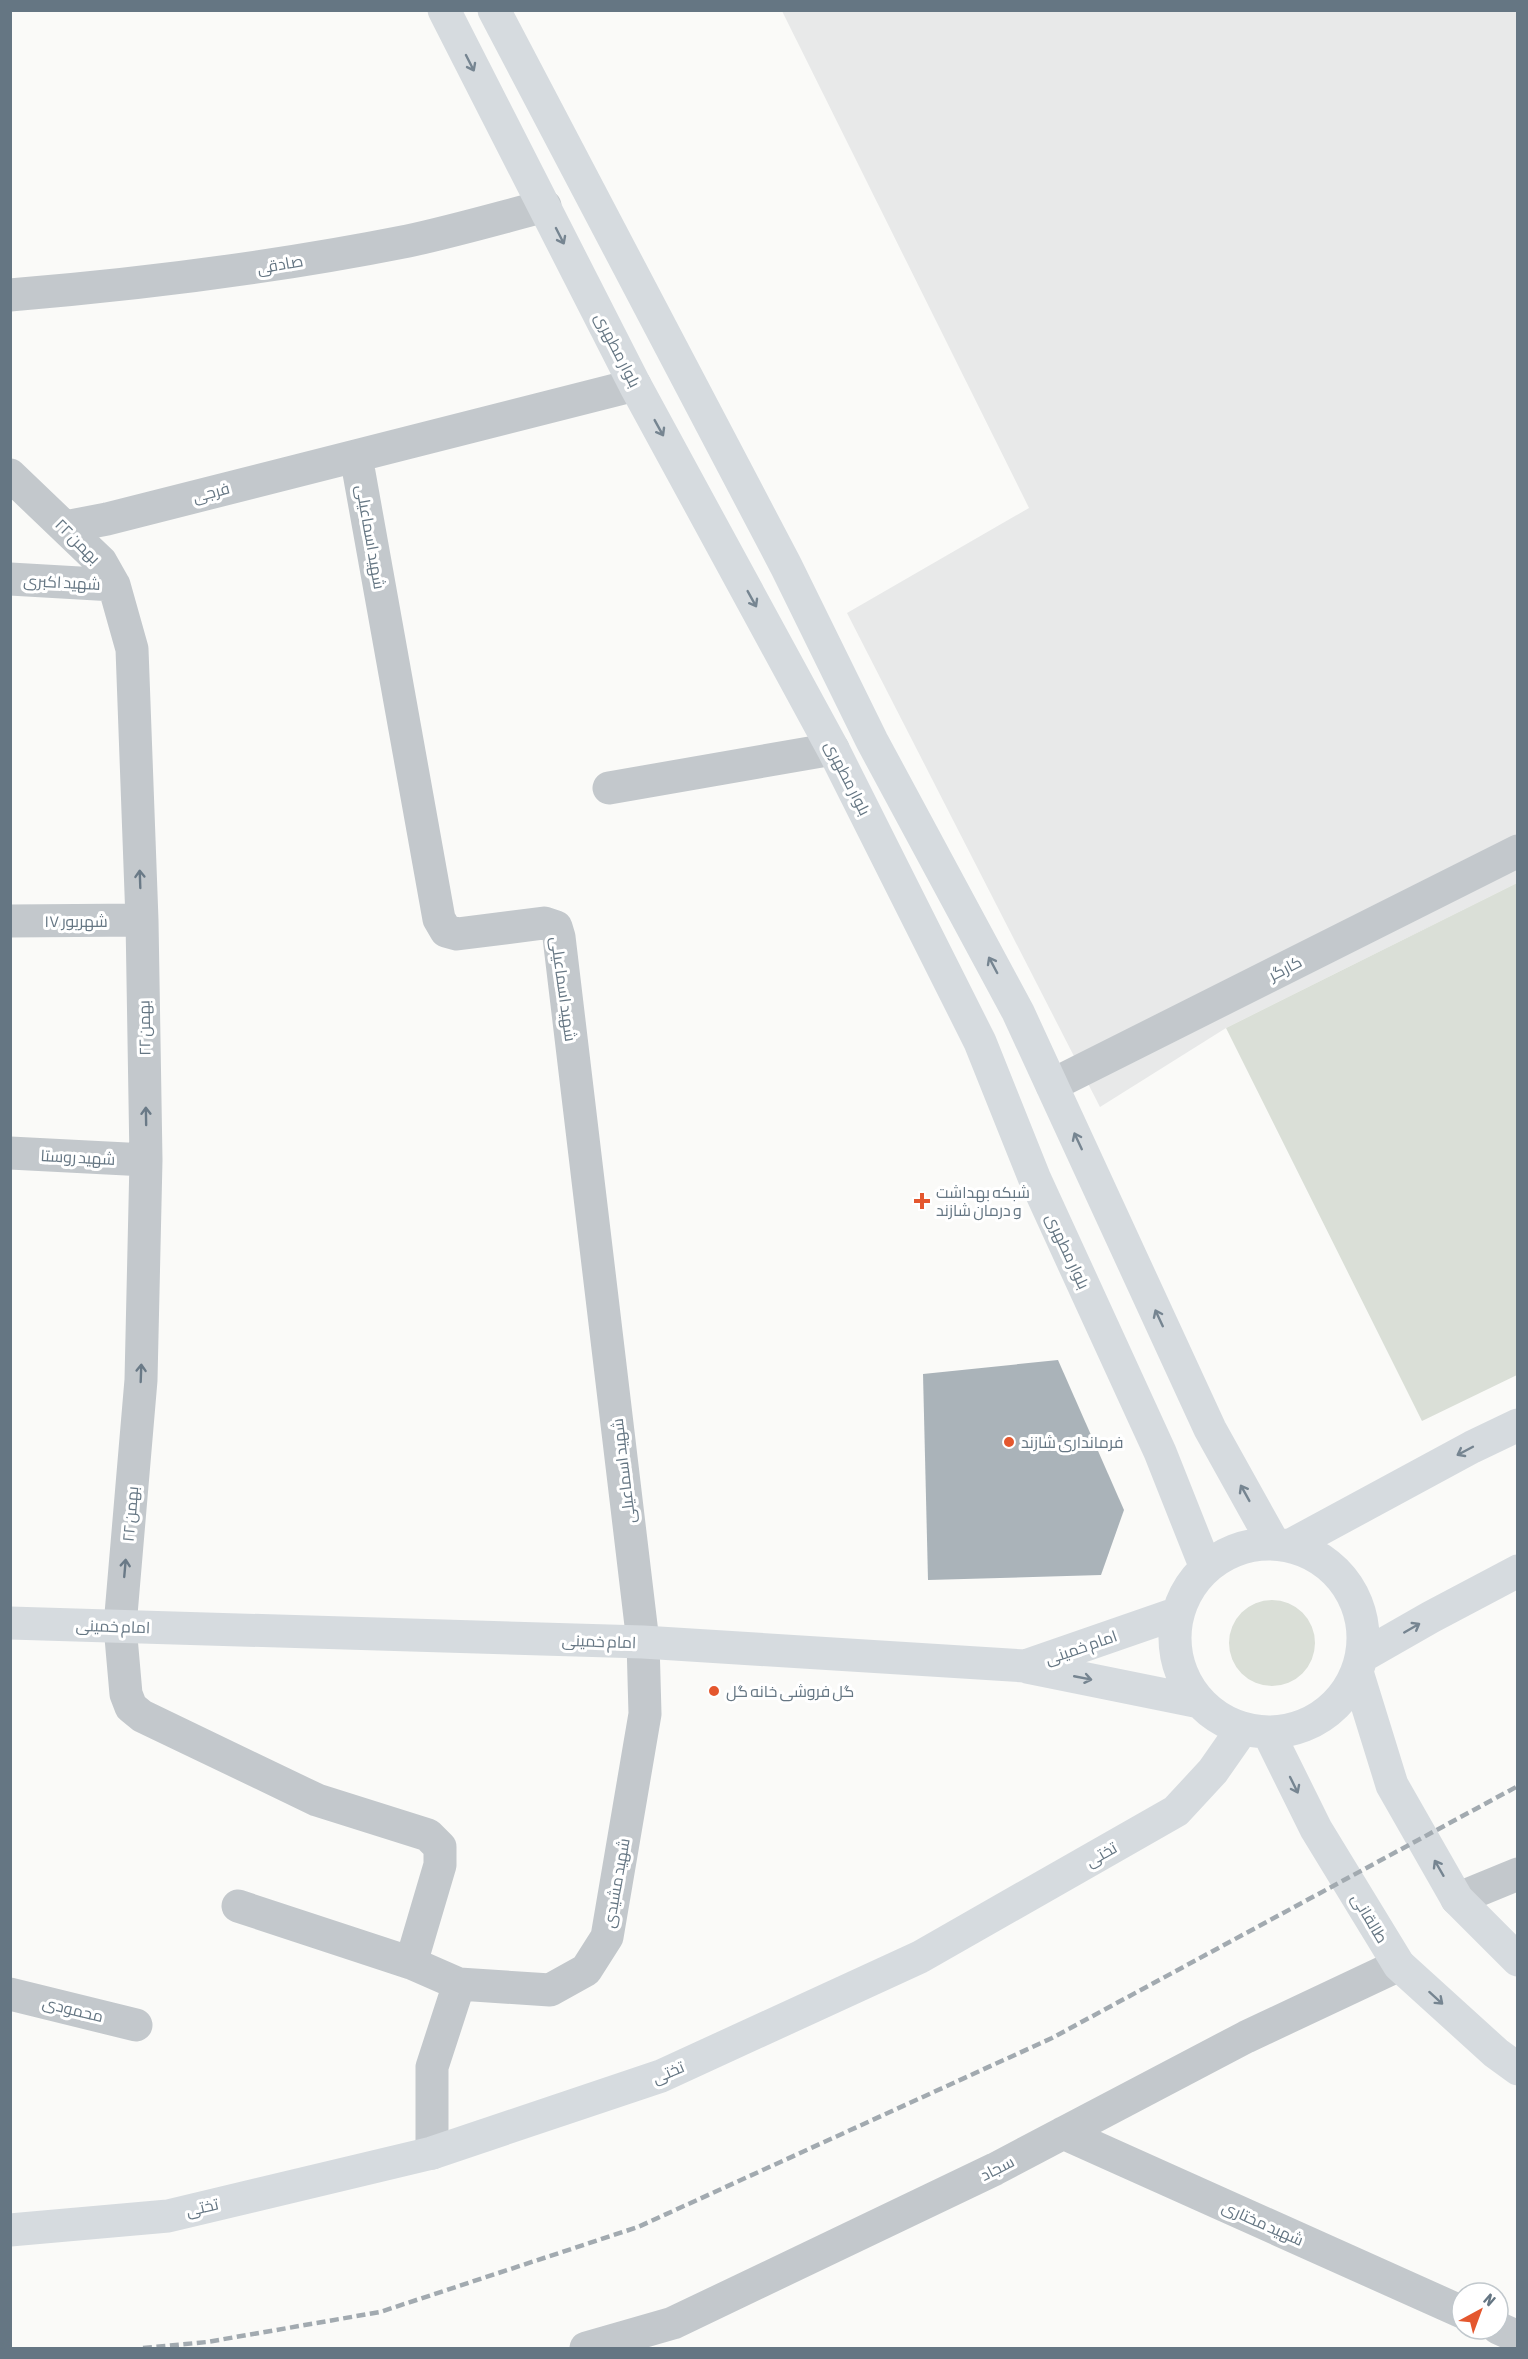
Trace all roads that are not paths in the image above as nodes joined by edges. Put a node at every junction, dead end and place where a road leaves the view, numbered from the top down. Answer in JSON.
{"nodes":[{"id":1,"x":444,"y":10,"type":"edge"},
{"id":2,"x":494,"y":10,"type":"edge"},
{"id":3,"x":545,"y":206,"type":"junction"},
{"id":4,"x":10,"y":295,"type":"edge"},
{"id":5,"x":635,"y":385,"type":"junction"},
{"id":6,"x":357,"y":456,"type":"junction"},
{"id":7,"x":10,"y":474,"type":"edge"},
{"id":8,"x":65,"y":527,"type":"junction"},
{"id":9,"x":10,"y":579,"type":"edge"},
{"id":10,"x":114,"y":585,"type":"junction"},
{"id":11,"x":833,"y":749,"type":"junction"},
{"id":12,"x":609,"y":788,"type":"dead end"},
{"id":13,"x":1518,"y":851,"type":"edge"},
{"id":14,"x":142,"y":920,"type":"junction"},
{"id":15,"x":10,"y":921,"type":"edge"},
{"id":16,"x":1052,"y":1085,"type":"junction"},
{"id":17,"x":1005,"y":1104,"type":"junction"},
{"id":18,"x":10,"y":1153,"type":"edge"},
{"id":19,"x":146,"y":1160,"type":"junction"},
{"id":20,"x":1518,"y":1425,"type":"edge"},
{"id":21,"x":1281,"y":1545,"type":"junction"},
{"id":22,"x":1206,"y":1568,"type":"junction"},
{"id":23,"x":1518,"y":1571,"type":"edge"},
{"id":24,"x":1178,"y":1613,"type":"junction"},
{"id":25,"x":10,"y":1623,"type":"edge"},
{"id":26,"x":120,"y":1626,"type":"junction"},
{"id":27,"x":643,"y":1642,"type":"junction"},
{"id":28,"x":1359,"y":1664,"type":"junction"},
{"id":29,"x":1025,"y":1666,"type":"junction"},
{"id":30,"x":1200,"y":1702,"type":"junction"},
{"id":31,"x":1256,"y":1730,"type":"junction"},
{"id":32,"x":1518,"y":1874,"type":"edge"},
{"id":33,"x":1457,"y":1899,"type":"junction"},
{"id":34,"x":238,"y":1906,"type":"dead end"},
{"id":35,"x":1518,"y":1960,"type":"edge"},
{"id":36,"x":411,"y":1963,"type":"junction"},
{"id":37,"x":1399,"y":1965,"type":"junction"},
{"id":38,"x":459,"y":1984,"type":"junction"},
{"id":39,"x":10,"y":1994,"type":"edge"},
{"id":40,"x":136,"y":2025,"type":"dead end"},
{"id":41,"x":1518,"y":2069,"type":"edge"},
{"id":42,"x":1063,"y":2133,"type":"junction"},
{"id":43,"x":432,"y":2153,"type":"junction"},
{"id":44,"x":10,"y":2230,"type":"edge"},
{"id":45,"x":1450,"y":2307,"type":"edge"},
{"id":46,"x":586,"y":2349,"type":"edge"}],
"edges":[{"from":1,"to":3,"type":"main road","name":"بلوار مطهری","one_way":true},
{"from":16,"to":2,"type":"main road","one_way":true},
{"from":3,"to":4,"type":"street","name":"صادقی"},
{"from":3,"to":5,"type":"main road","name":"بلوار مطهری","one_way":true},
{"from":5,"to":6,"type":"street","name":"فرجی"},
{"from":5,"to":11,"type":"main road","name":"بلوار مطهری","one_way":true},
{"from":6,"to":8,"type":"street","name":"فرجی"},
{"from":6,"to":27,"type":"street","name":"شهید اسماعیلی"},
{"from":7,"to":8,"type":"street","name":"۲۲ بهمن"},
{"from":8,"to":10,"type":"street","name":"۲۲ بهمن"},
{"from":9,"to":10,"type":"street","name":"شهید اکبری"},
{"from":14,"to":10,"type":"street","name":"۲۲ بهمن","one_way":true},
{"from":11,"to":12,"type":"street"},
{"from":11,"to":17,"type":"main road","name":"بلوار مطهری"},
{"from":13,"to":16,"type":"street","name":"کارگر"},
{"from":14,"to":15,"type":"street","name":"۱۷ شهریور"},
{"from":19,"to":14,"type":"street","name":"۲۲ بهمن","one_way":true},
{"from":16,"to":17,"type":"main road"},
{"from":21,"to":16,"type":"main road","one_way":true},
{"from":17,"to":22,"type":"main road","name":"بلوار مطهری"},
{"from":18,"to":19,"type":"street","name":"شهید روستا"},
{"from":26,"to":19,"type":"street","name":"۲۲ بهمن","one_way":true},
{"from":20,"to":21,"type":"main road","one_way":true},
{"from":21,"to":22,"type":"main road"},
{"from":21,"to":28,"type":"main road"},
{"from":22,"to":24,"type":"main road"},
{"from":28,"to":23,"type":"main road","one_way":true},
{"from":24,"to":29,"type":"main road","name":"امام خمینی"},
{"from":24,"to":30,"type":"main road"},
{"from":25,"to":26,"type":"main road","name":"امام خمینی"},
{"from":26,"to":27,"type":"main road","name":"امام خمینی"},
{"from":26,"to":36,"type":"street","name":"۲۲ بهمن"},
{"from":27,"to":29,"type":"main road","name":"امام خمینی"},
{"from":27,"to":38,"type":"street","name":"شهید مشیدی"},
{"from":28,"to":31,"type":"main road"},
{"from":33,"to":28,"type":"main road","one_way":true},
{"from":29,"to":30,"type":"main road","one_way":true},
{"from":30,"to":31,"type":"main road"},
{"from":31,"to":37,"type":"main road","name":"طالقانی","one_way":true},
{"from":31,"to":43,"type":"main road","name":"تختی"},
{"from":32,"to":33,"type":"street"},
{"from":33,"to":35,"type":"main road"},
{"from":34,"to":36,"type":"street","name":"شهید مشیدی"},
{"from":36,"to":38,"type":"street","name":"شهید مشیدی"},
{"from":37,"to":41,"type":"main road","name":"طالقانی","one_way":true},
{"from":37,"to":42,"type":"street","name":"سجاد"},
{"from":38,"to":43,"type":"street"},
{"from":39,"to":40,"type":"street","name":"محمودی"},
{"from":42,"to":45,"type":"street","name":"شهید مختاری"},
{"from":42,"to":46,"type":"street","name":"سجاد"},
{"from":43,"to":44,"type":"main road","name":"تختی"}]}
